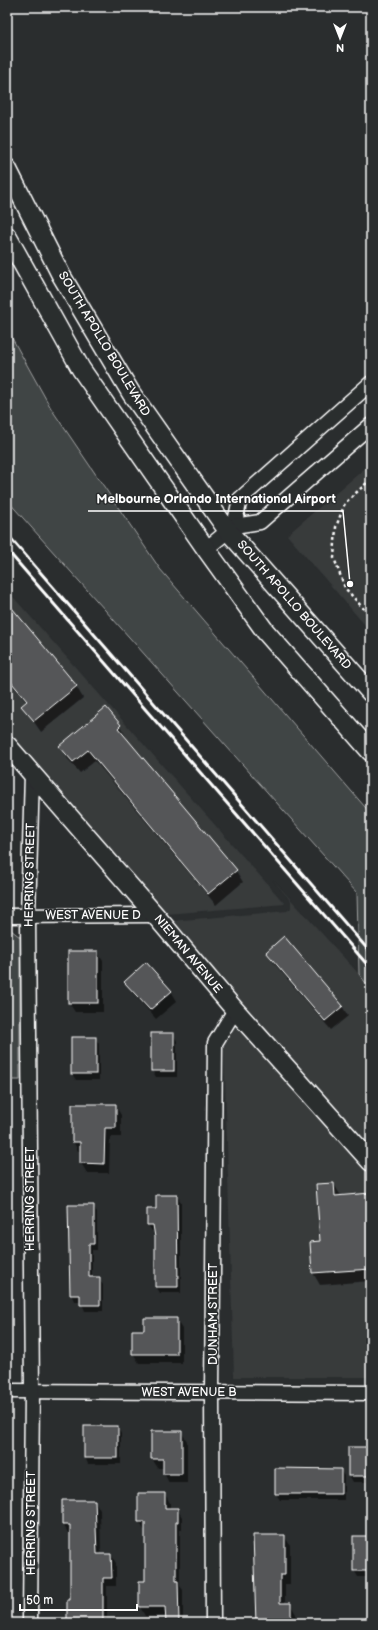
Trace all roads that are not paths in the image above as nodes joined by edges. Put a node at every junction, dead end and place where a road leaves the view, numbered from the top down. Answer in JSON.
{"nodes":[{"id":1,"x":7,"y":168,"type":"edge"},
{"id":2,"x":7,"y":236,"type":"edge"},
{"id":3,"x":371,"y":383,"type":"edge"},
{"id":4,"x":371,"y":425,"type":"edge"},
{"id":5,"x":231,"y":529,"type":"junction"},
{"id":6,"x":206,"y":549,"type":"junction"},
{"id":7,"x":371,"y":693,"type":"edge"},
{"id":8,"x":7,"y":745,"type":"edge"},
{"id":9,"x":371,"y":752,"type":"edge"},
{"id":10,"x":32,"y":774,"type":"junction"},
{"id":11,"x":155,"y":915,"type":"junction"},
{"id":12,"x":7,"y":916,"type":"edge"},
{"id":13,"x":28,"y":916,"type":"junction"},
{"id":14,"x":235,"y":1010,"type":"junction"},
{"id":15,"x":371,"y":1162,"type":"edge"},
{"id":16,"x":7,"y":1391,"type":"edge"},
{"id":17,"x":32,"y":1391,"type":"junction"},
{"id":18,"x":212,"y":1392,"type":"junction"},
{"id":19,"x":371,"y":1393,"type":"edge"},
{"id":20,"x":30,"y":1623,"type":"edge"},
{"id":21,"x":213,"y":1623,"type":"edge"}],
"edges":[{"from":1,"to":5,"type":"street","name":"SOUTH APOLLO BOULEVARD"},
{"from":2,"to":6,"type":"street"},
{"from":3,"to":5,"type":"street"},
{"from":4,"to":5,"type":"street"},
{"from":5,"to":6,"type":"street"},
{"from":5,"to":7,"type":"street","name":"SOUTH APOLLO BOULEVARD"},
{"from":6,"to":9,"type":"street"},
{"from":8,"to":10,"type":"street","name":"NIEMAN AVENUE"},
{"from":10,"to":11,"type":"street","name":"NIEMAN AVENUE"},
{"from":10,"to":13,"type":"street","name":"HERRING STREET"},
{"from":11,"to":13,"type":"street","name":"WEST AVENUE D"},
{"from":11,"to":14,"type":"street","name":"NIEMAN AVENUE"},
{"from":12,"to":13,"type":"street","name":"WEST AVENUE D"},
{"from":13,"to":17,"type":"street","name":"HERRING STREET"},
{"from":14,"to":15,"type":"street","name":"NIEMAN AVENUE"},
{"from":14,"to":18,"type":"street","name":"DUNHAM STREET"},
{"from":16,"to":17,"type":"street","name":"WEST AVENUE B"},
{"from":17,"to":18,"type":"street","name":"WEST AVENUE B"},
{"from":17,"to":20,"type":"street","name":"HERRING STREET"},
{"from":18,"to":19,"type":"street","name":"WEST AVENUE B"},
{"from":18,"to":21,"type":"street","name":"DUNHAM STREET"}]}
